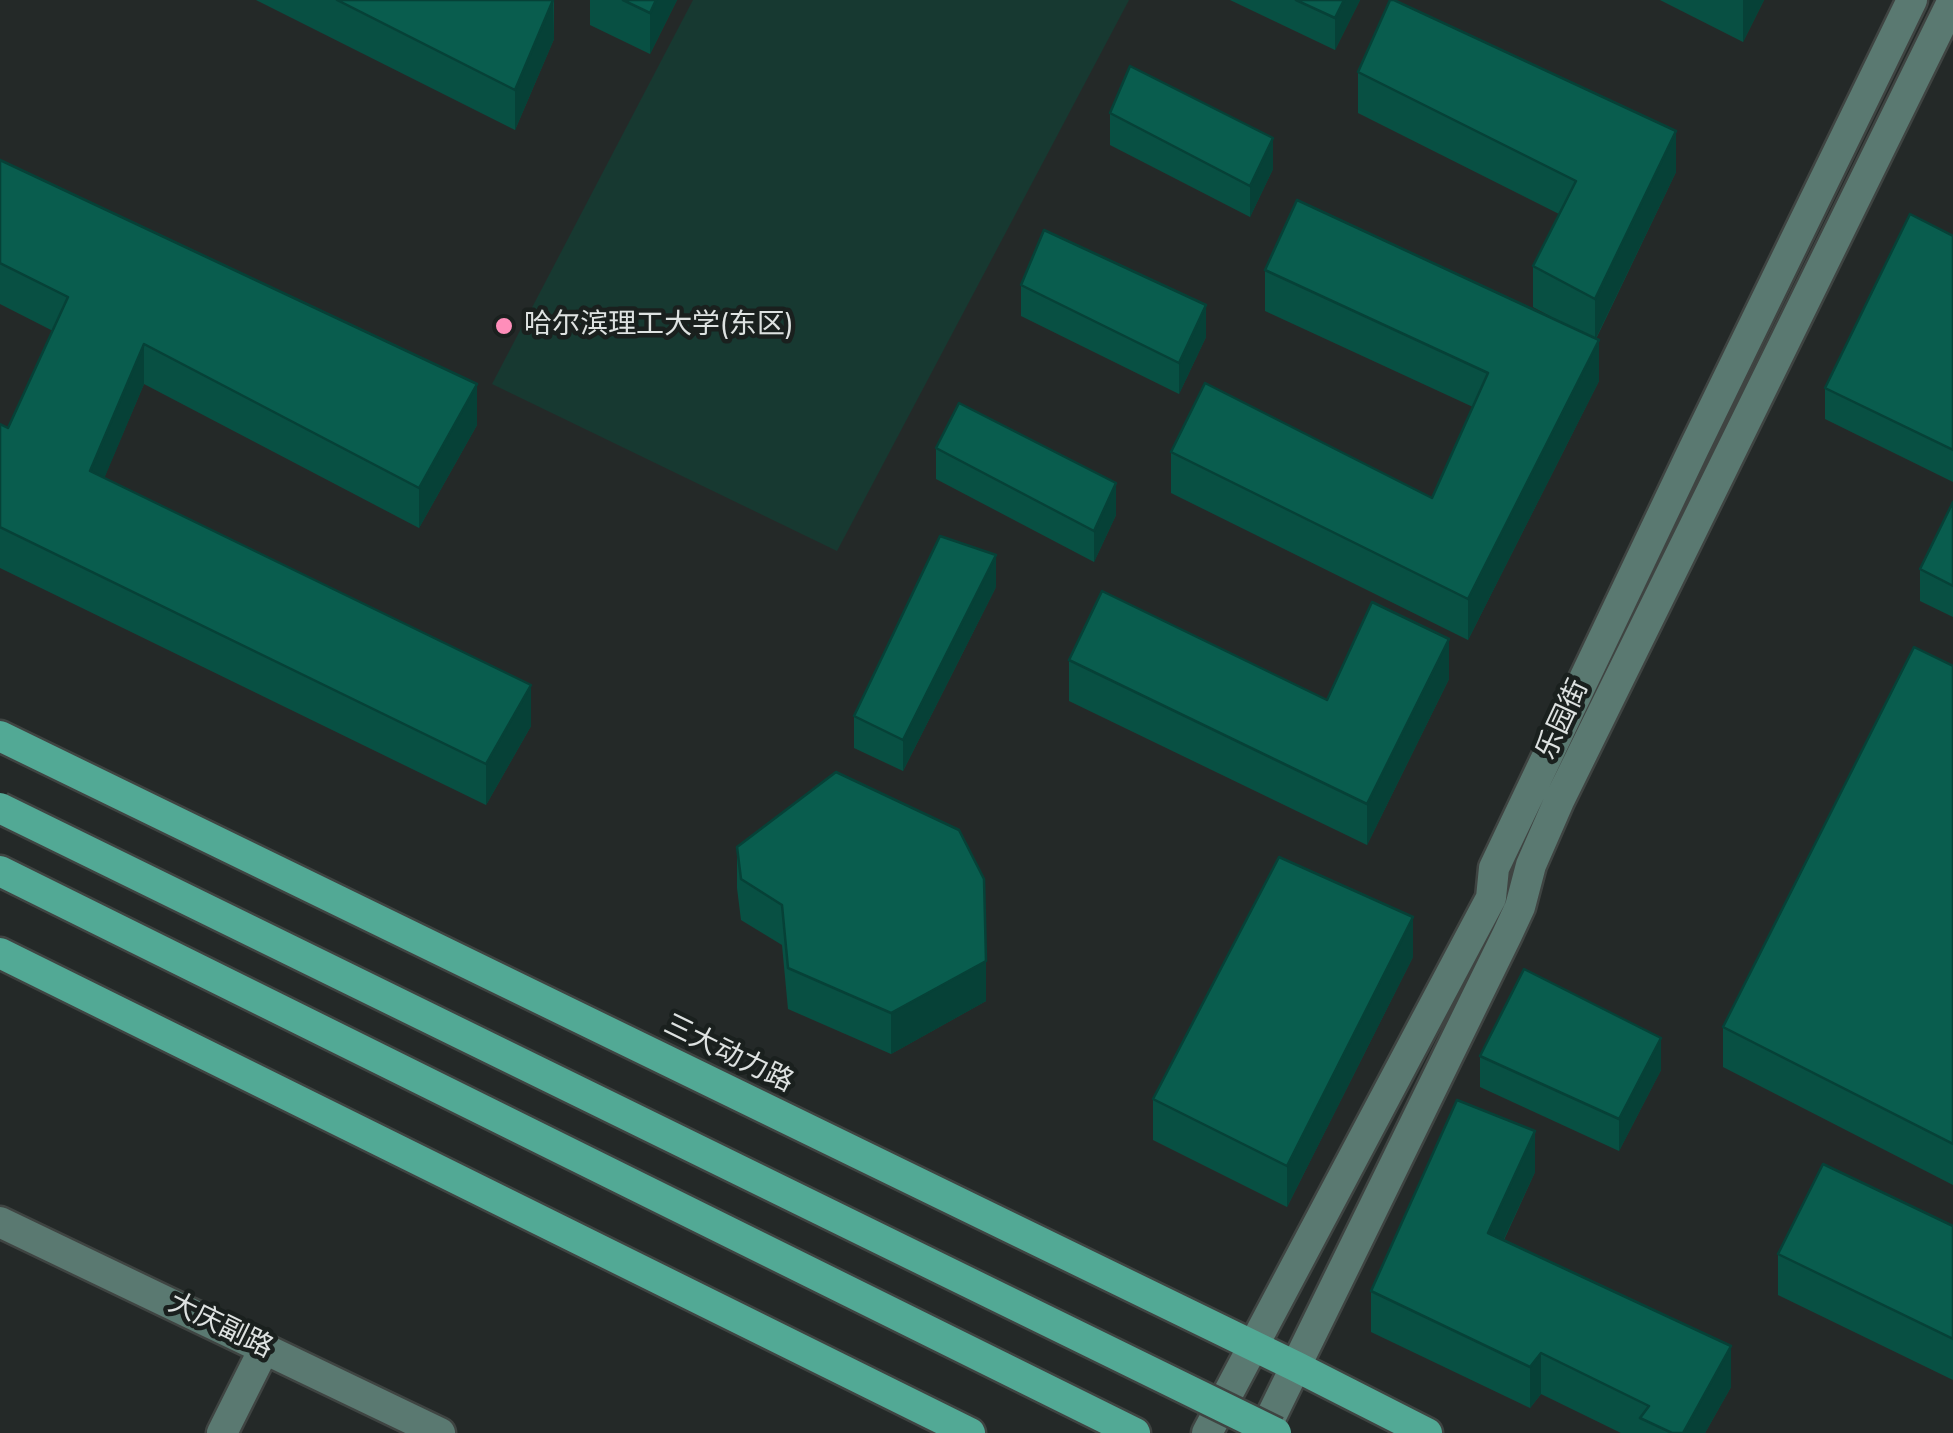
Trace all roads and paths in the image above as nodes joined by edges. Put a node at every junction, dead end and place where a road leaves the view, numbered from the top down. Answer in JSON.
{"nodes":[{"id":1,"x":1912,"y":0,"type":"edge"},
{"id":2,"x":1953,"y":0,"type":"edge"},
{"id":3,"x":0,"y":736,"type":"edge"},
{"id":4,"x":0,"y":808,"type":"edge"},
{"id":5,"x":0,"y":870,"type":"edge"},
{"id":6,"x":0,"y":953,"type":"edge"},
{"id":7,"x":0,"y":1222,"type":"edge"},
{"id":8,"x":1253,"y":1347,"type":"junction"},
{"id":9,"x":264,"y":1349,"type":"junction"},
{"id":10,"x":1296,"y":1367,"type":"junction"},
{"id":11,"x":222,"y":1433,"type":"edge"},
{"id":12,"x":440,"y":1433,"type":"edge"},
{"id":13,"x":970,"y":1433,"type":"edge"},
{"id":14,"x":1135,"y":1433,"type":"edge"},
{"id":15,"x":1206,"y":1433,"type":"edge"},
{"id":16,"x":1263,"y":1433,"type":"edge"},
{"id":17,"x":1276,"y":1433,"type":"edge"},
{"id":18,"x":1427,"y":1433,"type":"edge"}],
"edges":[{"from":1,"to":8,"type":"main road","name":"乐园街"},
{"from":2,"to":10,"type":"main road","name":"乐园街"},
{"from":3,"to":8,"type":"highway","name":"三大动力路"},
{"from":4,"to":17,"type":"highway","bridge":true},
{"from":5,"to":14,"type":"highway"},
{"from":6,"to":13,"type":"highway"},
{"from":7,"to":9,"type":"main road","name":"大庆副路"},
{"from":8,"to":10,"type":"highway","name":"三大动力路"},
{"from":8,"to":15,"type":"main road","name":"乐园街"},
{"from":9,"to":11,"type":"main road"},
{"from":9,"to":12,"type":"main road","name":"大庆副路"},
{"from":10,"to":16,"type":"main road","name":"乐园街"},
{"from":10,"to":18,"type":"highway","name":"三大动力路"}]}
